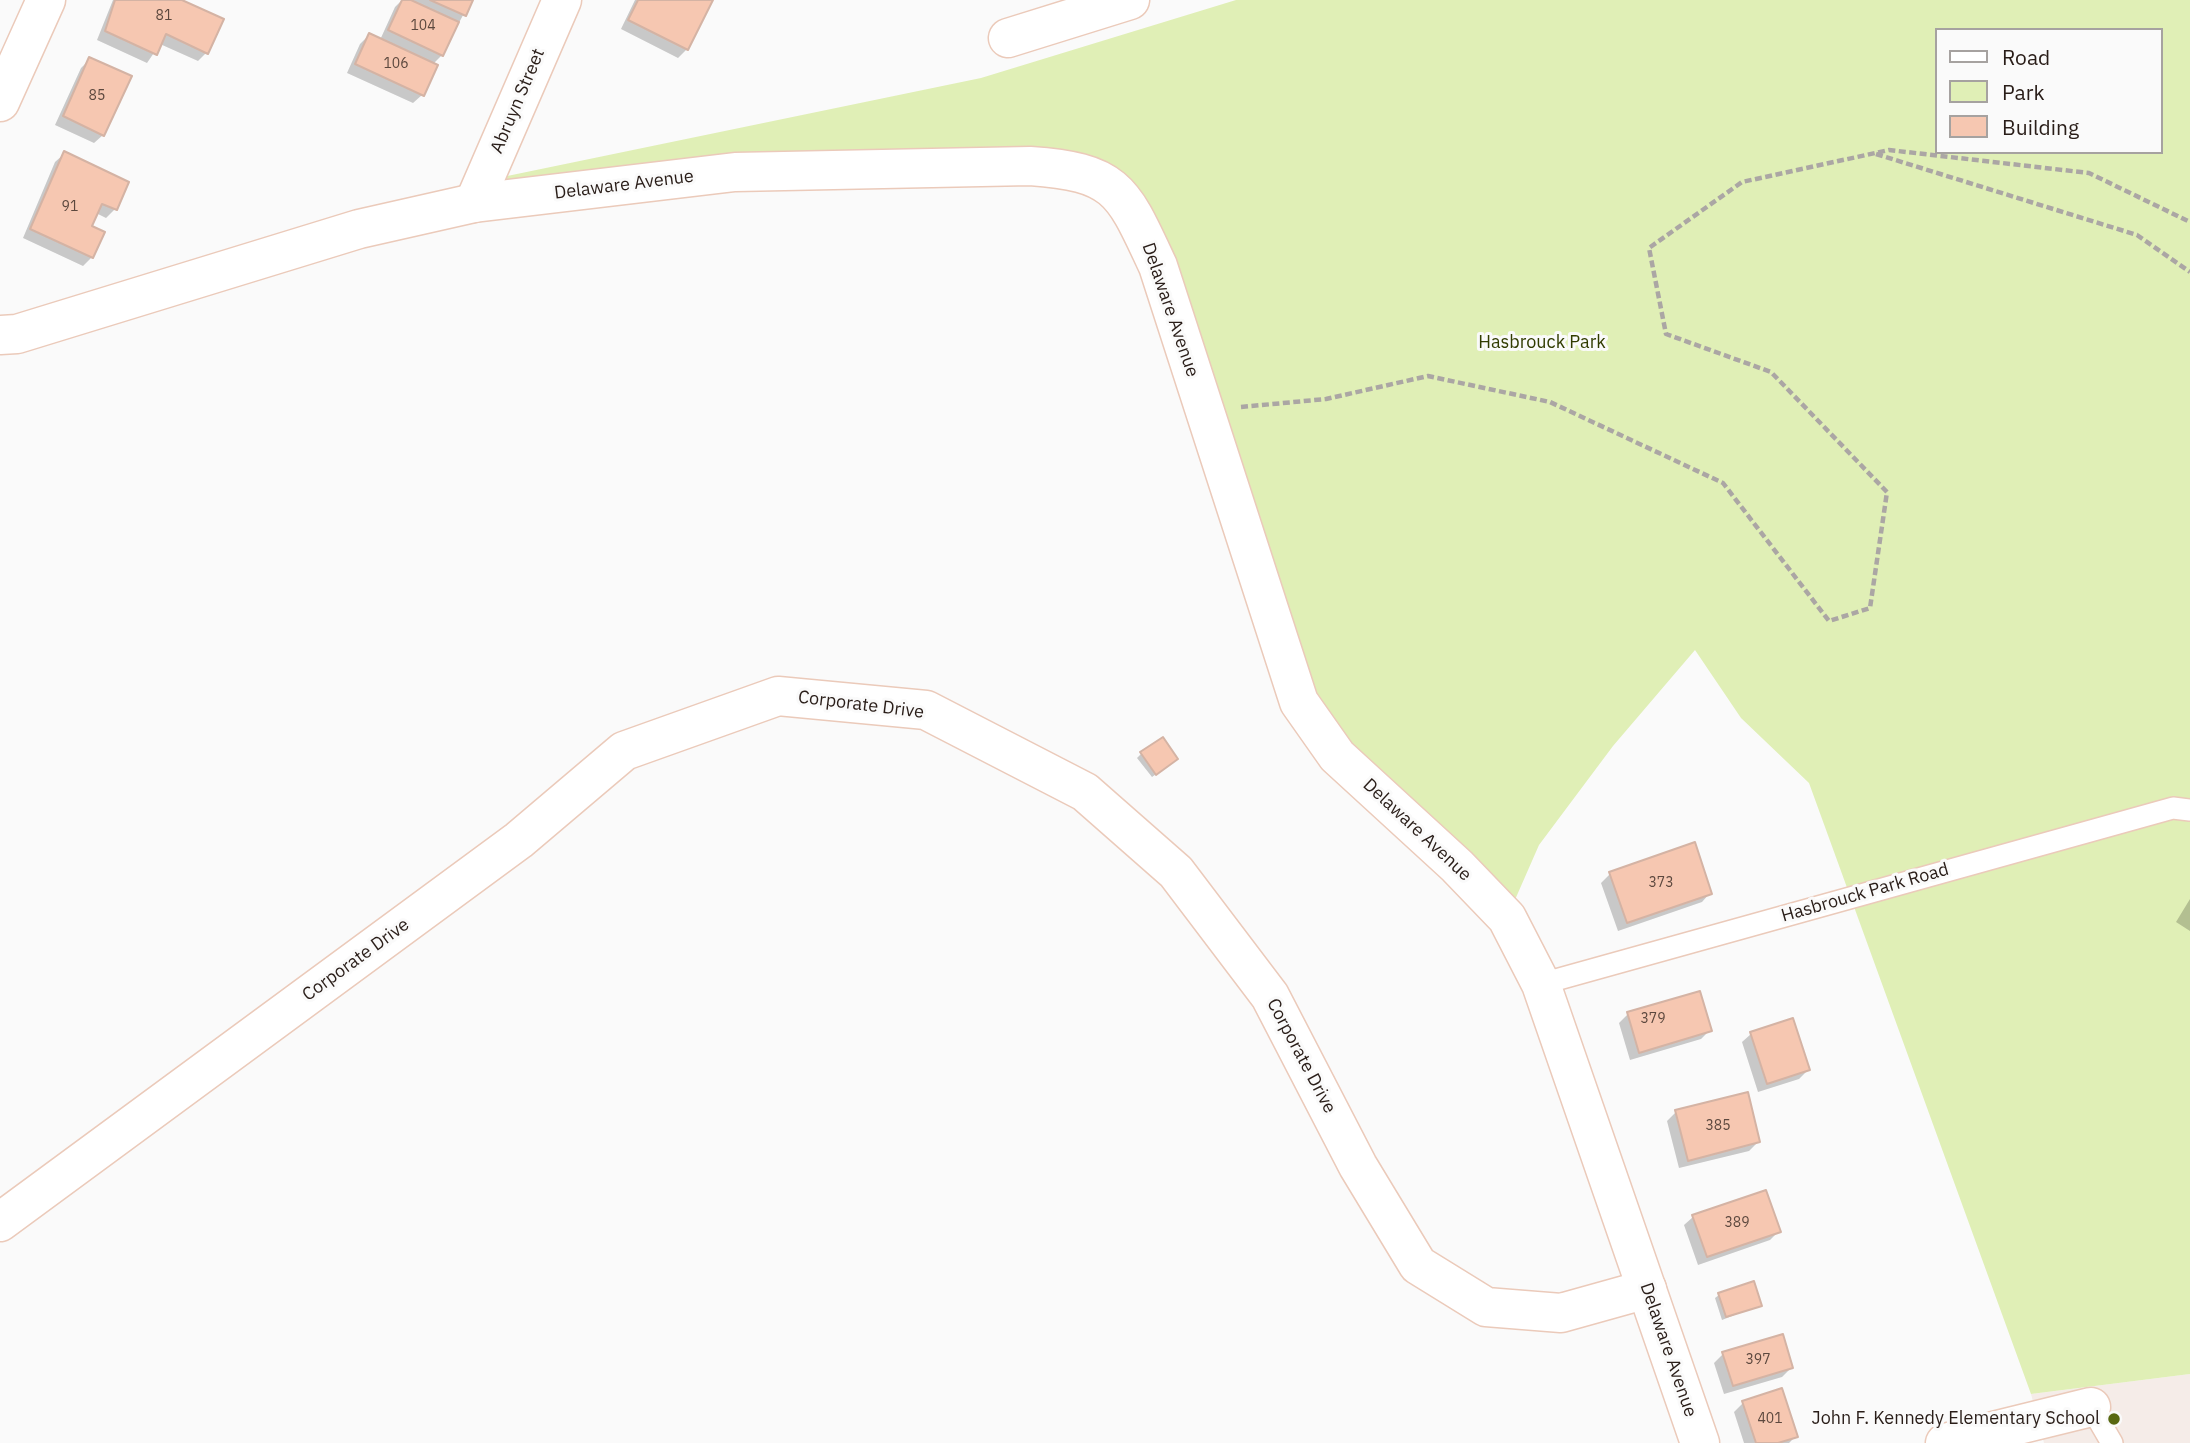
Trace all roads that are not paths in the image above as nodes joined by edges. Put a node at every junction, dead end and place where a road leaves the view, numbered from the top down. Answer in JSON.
{"nodes":[{"id":1,"x":46,"y":0,"type":"edge"},
{"id":2,"x":562,"y":0,"type":"edge"},
{"id":3,"x":1024,"y":0,"type":"edge"},
{"id":4,"x":1130,"y":0,"type":"edge"},
{"id":5,"x":0,"y":102,"type":"edge"},
{"id":6,"x":474,"y":203,"type":"junction"},
{"id":7,"x":0,"y":335,"type":"edge"},
{"id":8,"x":2190,"y":810,"type":"edge"},
{"id":9,"x":1541,"y":984,"type":"junction"},
{"id":10,"x":0,"y":1222,"type":"edge"},
{"id":11,"x":1647,"y":1289,"type":"junction"},
{"id":12,"x":2091,"y":1407,"type":"joint"},
{"id":13,"x":1700,"y":1443,"type":"edge"},
{"id":14,"x":1945,"y":1443,"type":"edge"},
{"id":15,"x":2112,"y":1443,"type":"edge"}],
"edges":[{"from":1,"to":5,"type":"street"},
{"from":2,"to":6,"type":"street","name":"Abruyn Street"},
{"from":3,"to":4,"type":"street"},
{"from":6,"to":7,"type":"street","name":"Delaware Avenue"},
{"from":6,"to":9,"type":"street","name":"Delaware Avenue"},
{"from":8,"to":9,"type":"lane","name":"Hasbrouck Park Road"},
{"from":9,"to":11,"type":"street","name":"Delaware Avenue"},
{"from":10,"to":11,"type":"street","name":"Corporate Drive"},
{"from":11,"to":13,"type":"street","name":"Delaware Avenue"},
{"from":12,"to":14,"type":"street"},
{"from":12,"to":15,"type":"lane"}]}
